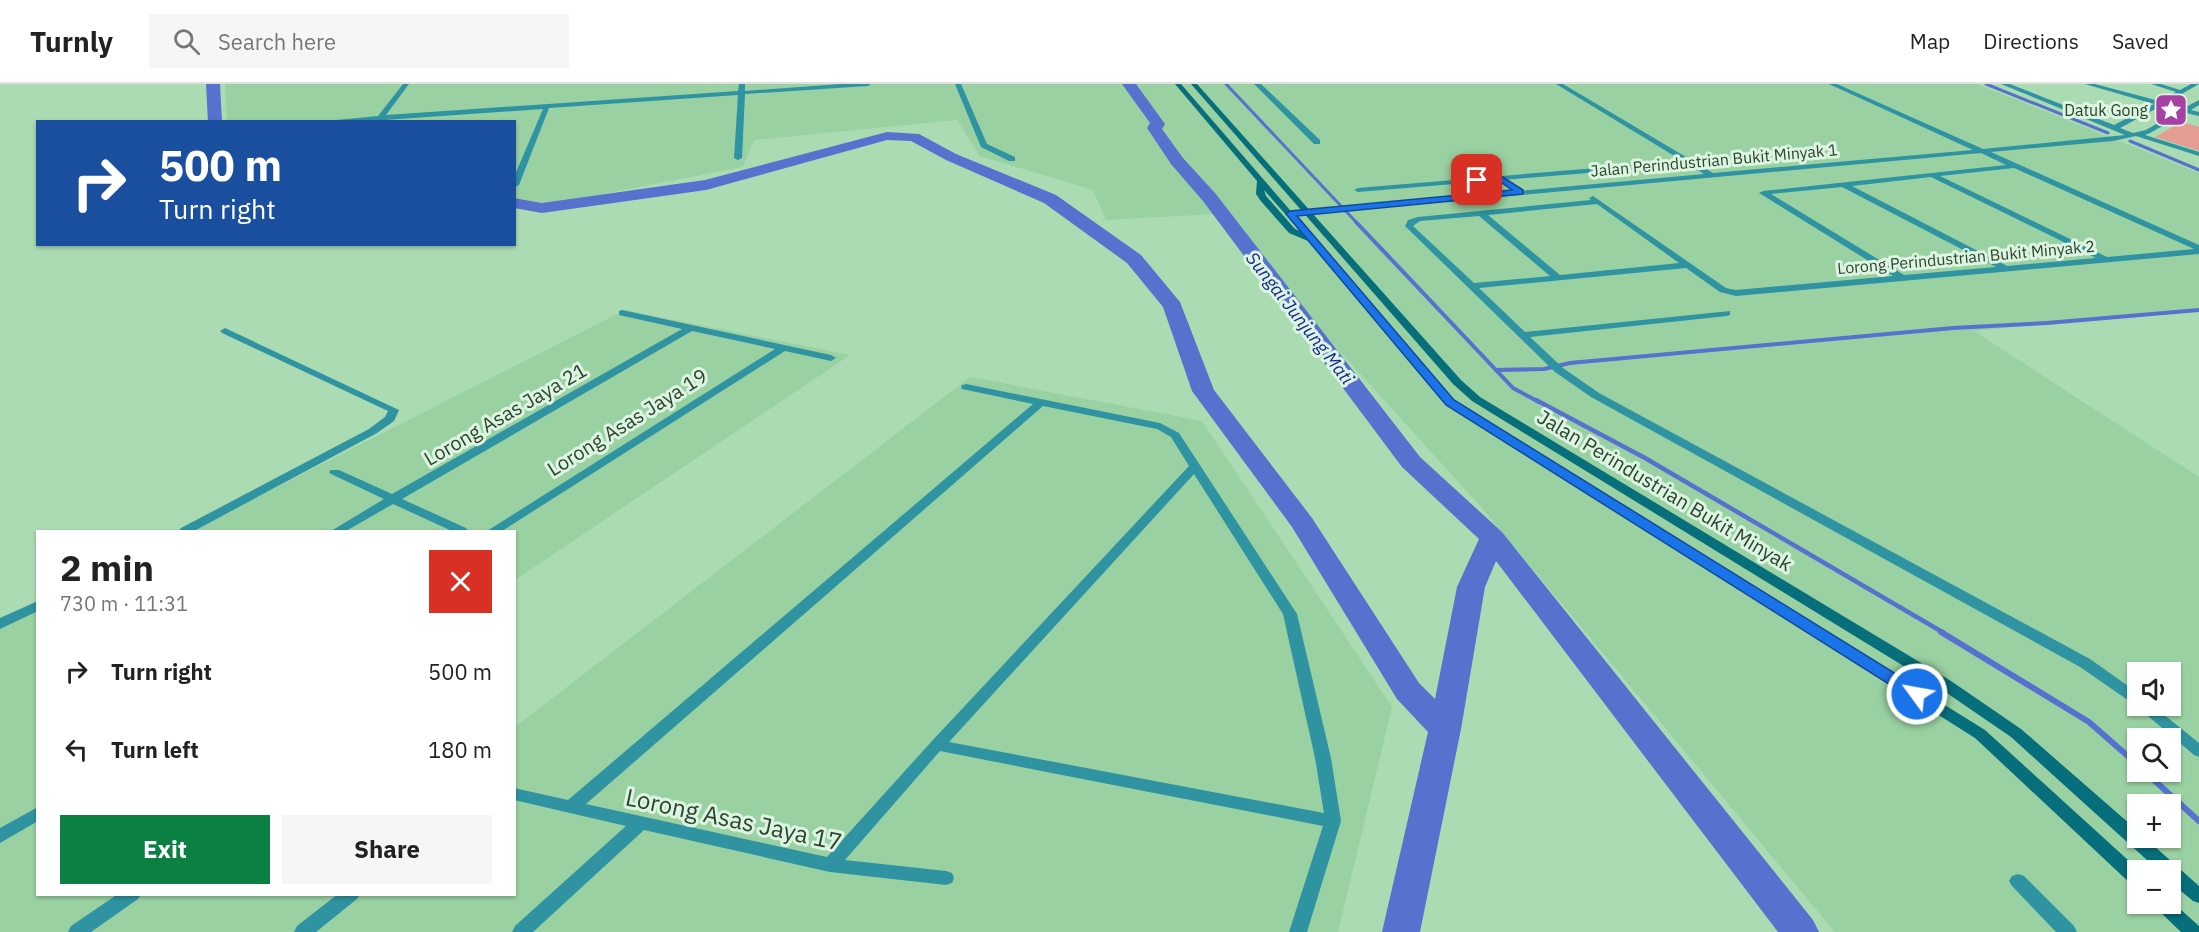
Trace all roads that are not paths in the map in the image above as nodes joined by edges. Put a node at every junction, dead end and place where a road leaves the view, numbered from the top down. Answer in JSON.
{"nodes":[{"id":1,"x":406,"y":84,"type":"edge"},
{"id":2,"x":742,"y":84,"type":"edge"},
{"id":3,"x":862,"y":84,"type":"edge"},
{"id":4,"x":868,"y":84,"type":"edge"},
{"id":5,"x":958,"y":84,"type":"edge"},
{"id":6,"x":1178,"y":84,"type":"edge"},
{"id":7,"x":1194,"y":84,"type":"edge"},
{"id":8,"x":1257,"y":84,"type":"edge"},
{"id":9,"x":1559,"y":84,"type":"edge"},
{"id":10,"x":1832,"y":84,"type":"edge"},
{"id":11,"x":2004,"y":84,"type":"edge"},
{"id":12,"x":2088,"y":84,"type":"edge"},
{"id":13,"x":2154,"y":84,"type":"edge"},
{"id":14,"x":2196,"y":84,"type":"edge"},
{"id":15,"x":2181,"y":92,"type":"junction"},
{"id":16,"x":741,"y":93,"type":"junction"},
{"id":17,"x":2199,"y":102,"type":"edge"},
{"id":18,"x":2157,"y":105,"type":"junction"},
{"id":19,"x":547,"y":106,"type":"junction"},
{"id":20,"x":2184,"y":111,"type":"junction"},
{"id":21,"x":2199,"y":114,"type":"edge"},
{"id":22,"x":381,"y":117,"type":"junction"},
{"id":23,"x":344,"y":120,"type":"edge"},
{"id":24,"x":2114,"y":128,"type":"junction"},
{"id":25,"x":2136,"y":135,"type":"junction"},
{"id":26,"x":1317,"y":142,"type":"dead end"},
{"id":27,"x":1980,"y":151,"type":"junction"},
{"id":28,"x":2199,"y":154,"type":"edge"},
{"id":29,"x":738,"y":158,"type":"dead end"},
{"id":30,"x":1012,"y":159,"type":"dead end"},
{"id":31,"x":1657,"y":165,"type":"dead end"},
{"id":32,"x":2014,"y":166,"type":"junction"},
{"id":33,"x":1711,"y":175,"type":"junction"},
{"id":34,"x":1931,"y":175,"type":"junction"},
{"id":35,"x":1501,"y":178,"type":"junction"},
{"id":36,"x":1261,"y":180,"type":"junction"},
{"id":37,"x":516,"y":183,"type":"edge"},
{"id":38,"x":1844,"y":184,"type":"junction"},
{"id":39,"x":1578,"y":187,"type":"junction"},
{"id":40,"x":1358,"y":190,"type":"dead end"},
{"id":41,"x":1520,"y":192,"type":"junction"},
{"id":42,"x":1598,"y":201,"type":"junction"},
{"id":43,"x":1309,"y":212,"type":"junction"},
{"id":44,"x":1481,"y":213,"type":"junction"},
{"id":45,"x":1290,"y":214,"type":"junction"},
{"id":46,"x":1313,"y":241,"type":"junction"},
{"id":47,"x":2199,"y":250,"type":"edge"},
{"id":48,"x":2106,"y":260,"type":"junction"},
{"id":49,"x":1688,"y":265,"type":"junction"},
{"id":50,"x":2006,"y":268,"type":"junction"},
{"id":51,"x":1558,"y":278,"type":"junction"},
{"id":52,"x":1902,"y":278,"type":"junction"},
{"id":53,"x":1471,"y":286,"type":"junction"},
{"id":54,"x":622,"y":313,"type":"dead end"},
{"id":55,"x":1727,"y":313,"type":"dead end"},
{"id":56,"x":690,"y":328,"type":"junction"},
{"id":57,"x":225,"y":331,"type":"dead end"},
{"id":58,"x":1522,"y":335,"type":"junction"},
{"id":59,"x":783,"y":348,"type":"junction"},
{"id":60,"x":831,"y":358,"type":"dead end"},
{"id":61,"x":966,"y":387,"type":"dead end"},
{"id":62,"x":1040,"y":403,"type":"junction"},
{"id":63,"x":1195,"y":466,"type":"junction"},
{"id":64,"x":335,"y":472,"type":"dead end"},
{"id":65,"x":394,"y":499,"type":"junction"},
{"id":66,"x":187,"y":530,"type":"edge"},
{"id":67,"x":339,"y":530,"type":"edge"},
{"id":68,"x":460,"y":530,"type":"edge"},
{"id":69,"x":495,"y":530,"type":"edge"},
{"id":70,"x":36,"y":607,"type":"edge"},
{"id":71,"x":0,"y":624,"type":"edge"},
{"id":72,"x":2127,"y":693,"type":"edge"},
{"id":73,"x":2156,"y":716,"type":"edge"},
{"id":74,"x":937,"y":745,"type":"junction"},
{"id":75,"x":2199,"y":751,"type":"edge"},
{"id":76,"x":516,"y":794,"type":"edge"},
{"id":77,"x":571,"y":807,"type":"junction"},
{"id":78,"x":36,"y":814,"type":"edge"},
{"id":79,"x":1333,"y":821,"type":"junction"},
{"id":80,"x":639,"y":824,"type":"junction"},
{"id":81,"x":0,"y":836,"type":"edge"},
{"id":82,"x":2159,"y":860,"type":"edge"},
{"id":83,"x":830,"y":865,"type":"junction"},
{"id":84,"x":2127,"y":870,"type":"edge"},
{"id":85,"x":946,"y":878,"type":"dead end"},
{"id":86,"x":2181,"y":880,"type":"edge"},
{"id":87,"x":2018,"y":881,"type":"dead end"},
{"id":88,"x":129,"y":896,"type":"edge"},
{"id":89,"x":348,"y":896,"type":"edge"},
{"id":90,"x":2199,"y":896,"type":"edge"},
{"id":91,"x":2174,"y":914,"type":"edge"},
{"id":92,"x":77,"y":932,"type":"edge"},
{"id":93,"x":303,"y":932,"type":"edge"},
{"id":94,"x":520,"y":932,"type":"edge"},
{"id":95,"x":1298,"y":932,"type":"edge"},
{"id":96,"x":2068,"y":932,"type":"edge"},
{"id":97,"x":2193,"y":932,"type":"edge"}],
"edges":[{"from":1,"to":22,"type":"street"},
{"from":2,"to":16,"type":"street"},
{"from":3,"to":4,"type":"street"},
{"from":3,"to":16,"type":"street"},
{"from":5,"to":30,"type":"street"},
{"from":6,"to":36,"type":"main road","name":"Jalan Perindustrian Bukit Minyak"},
{"from":7,"to":43,"type":"main road","name":"Jalan Perindustrian Bukit Minyak"},
{"from":8,"to":26,"type":"street"},
{"from":9,"to":33,"type":"street"},
{"from":10,"to":27,"type":"street"},
{"from":11,"to":24,"type":"street"},
{"from":12,"to":18,"type":"street"},
{"from":13,"to":15,"type":"street"},
{"from":14,"to":15,"type":"street"},
{"from":15,"to":18,"type":"street"},
{"from":16,"to":19,"type":"street"},
{"from":16,"to":29,"type":"street"},
{"from":17,"to":20,"type":"street"},
{"from":18,"to":20,"type":"street"},
{"from":18,"to":24,"type":"street"},
{"from":19,"to":22,"type":"street"},
{"from":19,"to":37,"type":"street"},
{"from":20,"to":21,"type":"street"},
{"from":20,"to":25,"type":"street"},
{"from":22,"to":23,"type":"street"},
{"from":24,"to":25,"type":"street"},
{"from":25,"to":27,"type":"street","name":"Jalan Perindustrian Bukit Minyak 1"},
{"from":25,"to":28,"type":"street"},
{"from":27,"to":32,"type":"street"},
{"from":27,"to":33,"type":"street","name":"Jalan Perindustrian Bukit Minyak 1"},
{"from":31,"to":35,"type":"street","name":"Jalan Perindustrian Bukit Minyak 1"},
{"from":32,"to":34,"type":"street"},
{"from":32,"to":47,"type":"street"},
{"from":33,"to":39,"type":"street","name":"Jalan Perindustrian Bukit Minyak 1"},
{"from":34,"to":38,"type":"street"},
{"from":34,"to":48,"type":"street"},
{"from":35,"to":40,"type":"street","name":"Jalan Perindustrian Bukit Minyak 1"},
{"from":35,"to":41,"type":"street"},
{"from":36,"to":45,"type":"main road","name":"Jalan Perindustrian Bukit Minyak"},
{"from":36,"to":46,"type":"main road"},
{"from":38,"to":50,"type":"street"},
{"from":38,"to":52,"type":"street"},
{"from":39,"to":41,"type":"street","name":"Jalan Perindustrian Bukit Minyak 1"},
{"from":39,"to":42,"type":"street"},
{"from":41,"to":43,"type":"street","name":"Jalan Perindustrian Bukit Minyak 1"},
{"from":42,"to":44,"type":"street"},
{"from":42,"to":49,"type":"street"},
{"from":43,"to":45,"type":"street","name":"Jalan Perindustrian Bukit Minyak 1"},
{"from":43,"to":82,"type":"main road","name":"Jalan Perindustrian Bukit Minyak"},
{"from":44,"to":51,"type":"street"},
{"from":44,"to":53,"type":"street"},
{"from":45,"to":46,"type":"main road","name":"Jalan Perindustrian Bukit Minyak"},
{"from":46,"to":84,"type":"main road","name":"Jalan Perindustrian Bukit Minyak"},
{"from":47,"to":48,"type":"street","name":"Lorong Perindustrian Bukit Minyak 2"},
{"from":48,"to":50,"type":"street","name":"Lorong Perindustrian Bukit Minyak 2"},
{"from":49,"to":51,"type":"street"},
{"from":49,"to":52,"type":"street","name":"Lorong Perindustrian Bukit Minyak 2"},
{"from":50,"to":52,"type":"street","name":"Lorong Perindustrian Bukit Minyak 2"},
{"from":51,"to":53,"type":"street"},
{"from":53,"to":58,"type":"street"},
{"from":54,"to":56,"type":"street"},
{"from":55,"to":58,"type":"street"},
{"from":56,"to":59,"type":"street"},
{"from":56,"to":65,"type":"street","name":"Lorong Asas Jaya 21"},
{"from":57,"to":66,"type":"street"},
{"from":58,"to":72,"type":"street"},
{"from":59,"to":60,"type":"street"},
{"from":59,"to":69,"type":"street","name":"Lorong Asas Jaya 19"},
{"from":61,"to":62,"type":"street"},
{"from":62,"to":63,"type":"street"},
{"from":62,"to":77,"type":"street"},
{"from":63,"to":74,"type":"street"},
{"from":63,"to":79,"type":"street"},
{"from":64,"to":65,"type":"street"},
{"from":65,"to":67,"type":"street","name":"Lorong Asas Jaya 21"},
{"from":65,"to":68,"type":"street"},
{"from":70,"to":71,"type":"street"},
{"from":73,"to":75,"type":"street"},
{"from":74,"to":79,"type":"street"},
{"from":74,"to":83,"type":"street"},
{"from":76,"to":77,"type":"street","name":"Lorong Asas Jaya 17"},
{"from":77,"to":80,"type":"street","name":"Lorong Asas Jaya 17"},
{"from":78,"to":81,"type":"street"},
{"from":79,"to":95,"type":"street"},
{"from":80,"to":83,"type":"street","name":"Lorong Asas Jaya 17"},
{"from":80,"to":94,"type":"street"},
{"from":83,"to":85,"type":"street","name":"Lorong Asas Jaya 17"},
{"from":86,"to":90,"type":"main road","name":"Jalan Perindustrian Bukit Minyak"},
{"from":87,"to":96,"type":"street"},
{"from":88,"to":92,"type":"street"},
{"from":89,"to":93,"type":"street"},
{"from":91,"to":97,"type":"main road"}]}
